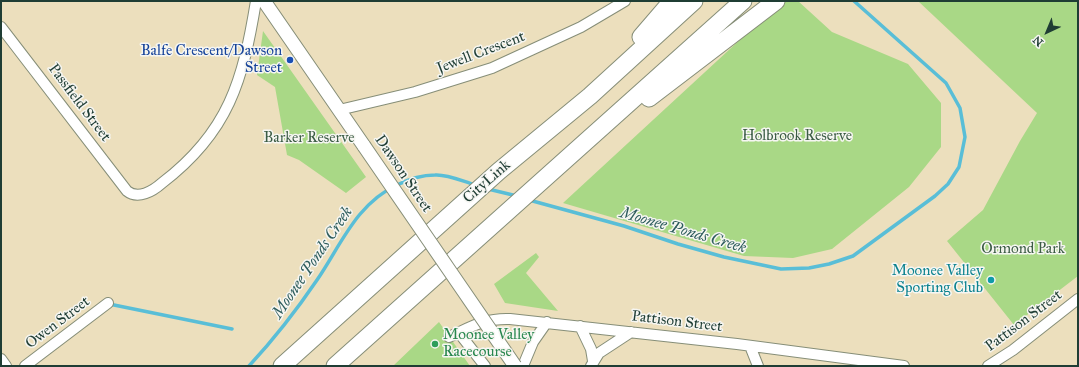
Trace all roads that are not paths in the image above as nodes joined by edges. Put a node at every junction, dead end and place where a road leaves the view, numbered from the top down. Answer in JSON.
{"nodes":[{"id":1,"x":256,"y":1,"type":"edge"},
{"id":2,"x":264,"y":1,"type":"edge"},
{"id":3,"x":625,"y":1,"type":"edge"},
{"id":4,"x":672,"y":1,"type":"edge"},
{"id":5,"x":694,"y":1,"type":"edge"},
{"id":6,"x":743,"y":1,"type":"edge"},
{"id":7,"x":776,"y":1,"type":"edge"},
{"id":8,"x":1,"y":27,"type":"edge"},
{"id":9,"x":590,"y":96,"type":"junction"},
{"id":10,"x":339,"y":110,"type":"junction"},
{"id":11,"x":540,"y":183,"type":"junction"},
{"id":12,"x":1078,"y":299,"type":"edge"},
{"id":13,"x":108,"y":303,"type":"dead end"},
{"id":14,"x":547,"y":322,"type":"junction"},
{"id":15,"x":580,"y":326,"type":"junction"},
{"id":16,"x":631,"y":332,"type":"junction"},
{"id":17,"x":459,"y":333,"type":"junction"},
{"id":18,"x":449,"y":337,"type":"dead end"},
{"id":19,"x":750,"y":346,"type":"junction"},
{"id":20,"x":1,"y":359,"type":"edge"},
{"id":21,"x":592,"y":363,"type":"edge"},
{"id":22,"x":6,"y":366,"type":"edge"},
{"id":23,"x":25,"y":366,"type":"edge"},
{"id":24,"x":282,"y":366,"type":"edge"},
{"id":25,"x":335,"y":366,"type":"edge"},
{"id":26,"x":485,"y":366,"type":"edge"},
{"id":27,"x":515,"y":366,"type":"edge"},
{"id":28,"x":523,"y":366,"type":"edge"},
{"id":29,"x":758,"y":366,"type":"edge"},
{"id":30,"x":904,"y":366,"type":"edge"},
{"id":31,"x":988,"y":366,"type":"edge"}],
"edges":[{"from":1,"to":8,"type":"street","name":"Passfield Street"},
{"from":2,"to":10,"type":"street","name":"Dawson Street"},
{"from":3,"to":10,"type":"street","name":"Jewell Crescent"},
{"from":4,"to":9,"type":"highway"},
{"from":5,"to":9,"type":"highway","name":"CityLink"},
{"from":6,"to":11,"type":"highway"},
{"from":7,"to":11,"type":"highway"},
{"from":9,"to":24,"type":"highway","name":"CityLink"},
{"from":10,"to":27,"type":"street","name":"Dawson Street","bridge":true},
{"from":11,"to":25,"type":"highway"},
{"from":12,"to":31,"type":"street","name":"Pattison Street"},
{"from":13,"to":23,"type":"street","name":"Owen Street"},
{"from":14,"to":15,"type":"street","name":"Pattison Street"},
{"from":14,"to":17,"type":"street","name":"Pattison Street"},
{"from":14,"to":28,"type":"street"},
{"from":15,"to":16,"type":"street","name":"Pattison Street"},
{"from":15,"to":21,"type":"street"},
{"from":16,"to":19,"type":"street","name":"Pattison Street"},
{"from":16,"to":21,"type":"street"},
{"from":17,"to":18,"type":"street","name":"Pattison Street"},
{"from":17,"to":26,"type":"street"},
{"from":19,"to":29,"type":"street"},
{"from":19,"to":30,"type":"street","name":"Pattison Street"},
{"from":20,"to":22,"type":"street"}]}
